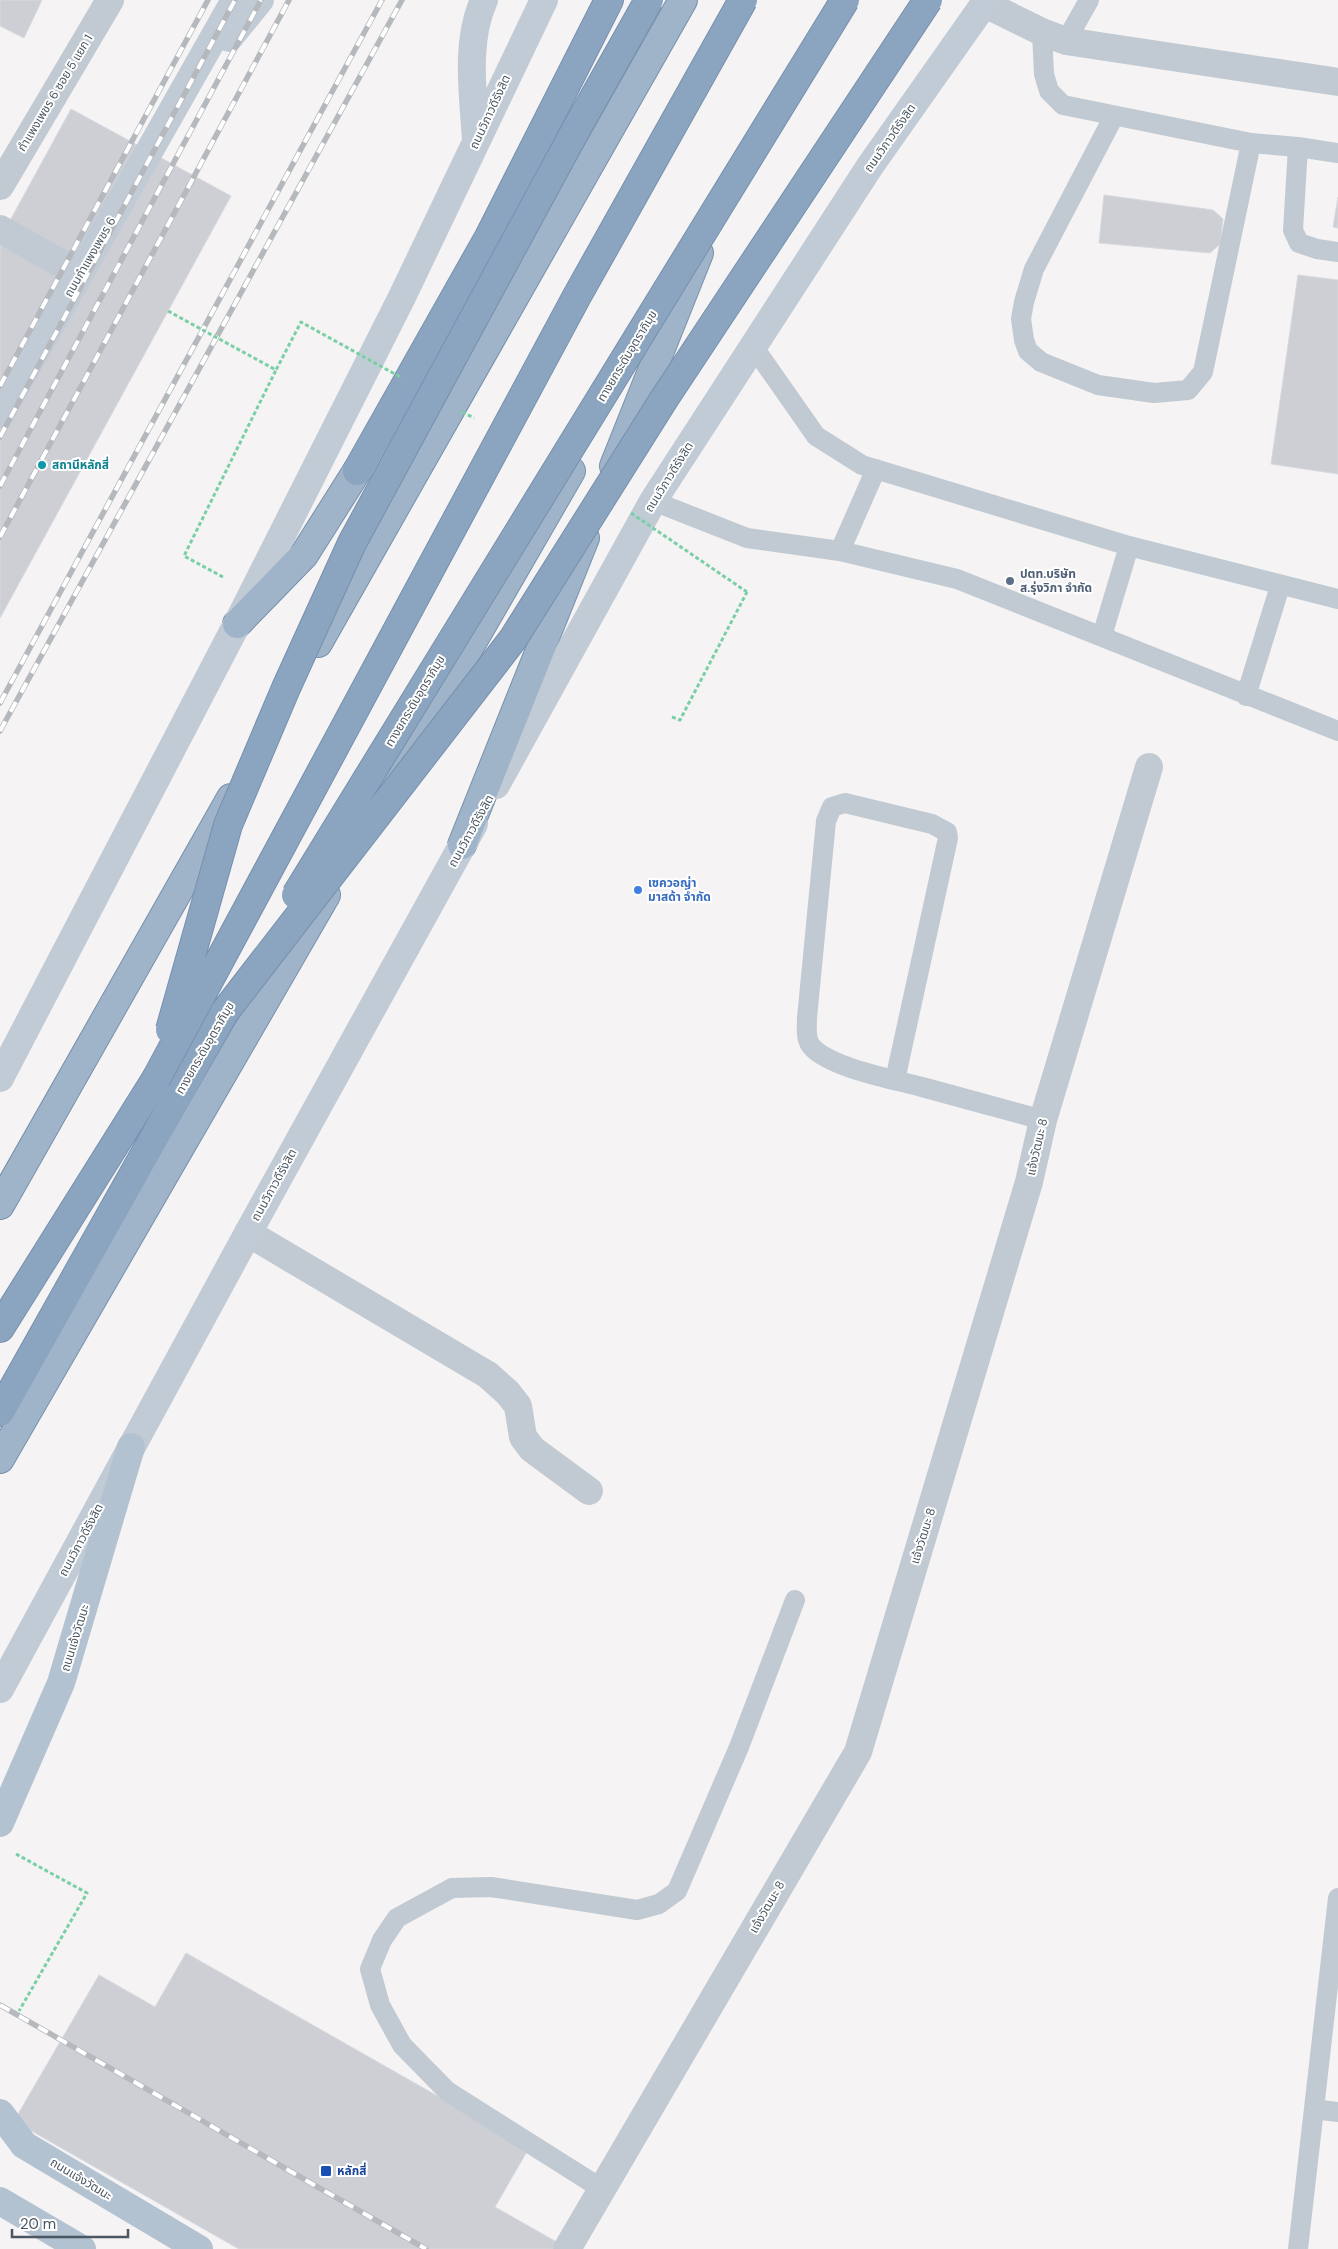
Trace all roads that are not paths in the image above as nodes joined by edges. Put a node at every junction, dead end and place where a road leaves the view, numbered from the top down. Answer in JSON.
{"nodes":[{"id":1,"x":110,"y":0,"type":"edge"},
{"id":2,"x":235,"y":0,"type":"edge"},
{"id":3,"x":260,"y":0,"type":"edge"},
{"id":4,"x":484,"y":0,"type":"edge"},
{"id":5,"x":544,"y":0,"type":"edge"},
{"id":6,"x":609,"y":0,"type":"edge"},
{"id":7,"x":649,"y":0,"type":"edge"},
{"id":8,"x":683,"y":0,"type":"edge"},
{"id":9,"x":743,"y":0,"type":"edge"},
{"id":10,"x":846,"y":0,"type":"edge"},
{"id":11,"x":928,"y":0,"type":"edge"},
{"id":12,"x":1090,"y":0,"type":"edge"},
{"id":13,"x":986,"y":2,"type":"edge"},
{"id":14,"x":1054,"y":36,"type":"junction"},
{"id":15,"x":1338,"y":82,"type":"edge"},
{"id":16,"x":180,"y":98,"type":"junction"},
{"id":17,"x":1114,"y":116,"type":"junction"},
{"id":18,"x":476,"y":143,"type":"junction"},
{"id":19,"x":1251,"y":143,"type":"junction"},
{"id":20,"x":1298,"y":147,"type":"junction"},
{"id":21,"x":1338,"y":153,"type":"edge"},
{"id":22,"x":0,"y":186,"type":"edge"},
{"id":23,"x":0,"y":229,"type":"edge"},
{"id":24,"x":702,"y":244,"type":"junction"},
{"id":25,"x":1338,"y":252,"type":"edge"},
{"id":26,"x":80,"y":274,"type":"junction"},
{"id":27,"x":523,"y":280,"type":"junction"},
{"id":28,"x":753,"y":346,"type":"junction"},
{"id":29,"x":0,"y":414,"type":"edge"},
{"id":30,"x":876,"y":469,"type":"junction"},
{"id":31,"x":357,"y":470,"type":"junction"},
{"id":32,"x":653,"y":501,"type":"junction"},
{"id":33,"x":1129,"y":546,"type":"junction"},
{"id":34,"x":840,"y":551,"type":"junction"},
{"id":35,"x":1280,"y":586,"type":"junction"},
{"id":36,"x":1338,"y":599,"type":"edge"},
{"id":37,"x":237,"y":624,"type":"junction"},
{"id":38,"x":1102,"y":636,"type":"junction"},
{"id":39,"x":1246,"y":696,"type":"junction"},
{"id":40,"x":1338,"y":731,"type":"edge"},
{"id":41,"x":1149,"y":767,"type":"dead end"},
{"id":42,"x":462,"y":845,"type":"junction"},
{"id":43,"x":224,"y":1014,"type":"junction"},
{"id":44,"x":0,"y":1078,"type":"edge"},
{"id":45,"x":156,"y":1079,"type":"junction"},
{"id":46,"x":894,"y":1080,"type":"junction"},
{"id":47,"x":1043,"y":1120,"type":"junction"},
{"id":48,"x":0,"y":1206,"type":"edge"},
{"id":49,"x":248,"y":1233,"type":"junction"},
{"id":50,"x":0,"y":1328,"type":"edge"},
{"id":51,"x":0,"y":1412,"type":"edge"},
{"id":52,"x":131,"y":1447,"type":"junction"},
{"id":53,"x":0,"y":1459,"type":"edge"},
{"id":54,"x":589,"y":1491,"type":"dead end"},
{"id":55,"x":795,"y":1600,"type":"dead end"},
{"id":56,"x":0,"y":1689,"type":"edge"},
{"id":57,"x":0,"y":1823,"type":"edge"},
{"id":58,"x":1338,"y":1898,"type":"edge"},
{"id":59,"x":1314,"y":2109,"type":"junction"},
{"id":60,"x":1338,"y":2112,"type":"edge"},
{"id":61,"x":0,"y":2113,"type":"edge"},
{"id":62,"x":12,"y":2142,"type":"edge"},
{"id":63,"x":602,"y":2189,"type":"junction"},
{"id":64,"x":0,"y":2201,"type":"edge"},
{"id":65,"x":82,"y":2249,"type":"edge"},
{"id":66,"x":199,"y":2249,"type":"edge"},
{"id":67,"x":567,"y":2249,"type":"edge"},
{"id":68,"x":1298,"y":2249,"type":"edge"}],
"edges":[{"from":1,"to":22,"type":"street","name":"กำแพงเพชร 6 ซอย 5 แยก 1"},
{"from":2,"to":16,"type":"main road","name":"ถนนกำแพงเพชร 6"},
{"from":3,"to":16,"type":"main road","name":"ถนนกำแพงเพชร 6"},
{"from":4,"to":18,"type":"main road"},
{"from":5,"to":18,"type":"main road","name":"ถนนวิภาวดีรังสิต"},
{"from":6,"to":31,"type":"highway"},
{"from":7,"to":45,"type":"highway","bridge":true},
{"from":8,"to":27,"type":"highway"},
{"from":9,"to":45,"type":"highway","bridge":true},
{"from":10,"to":24,"type":"highway"},
{"from":10,"to":43,"type":"highway","name":"ทางยกระดับอุตราภิมุข","bridge":true},
{"from":11,"to":43,"type":"highway","bridge":true},
{"from":12,"to":14,"type":"lane"},
{"from":13,"to":14,"type":"street"},
{"from":13,"to":28,"type":"main road","name":"ถนนวิภาวดีรังสิต"},
{"from":14,"to":15,"type":"street"},
{"from":14,"to":17,"type":"lane"},
{"from":16,"to":26,"type":"main road","name":"ถนนกำแพงเพชร 6"},
{"from":17,"to":19,"type":"lane"},
{"from":17,"to":19,"type":"lane"},
{"from":18,"to":37,"type":"main road","name":"ถนนวิภาวดีรังสิต"},
{"from":19,"to":20,"type":"lane"},
{"from":20,"to":21,"type":"lane"},
{"from":20,"to":25,"type":"lane"},
{"from":23,"to":26,"type":"street"},
{"from":24,"to":42,"type":"highway"},
{"from":24,"to":53,"type":"highway"},
{"from":26,"to":29,"type":"main road","name":"ถนนกำแพงเพชร 6"},
{"from":27,"to":31,"type":"highway"},
{"from":27,"to":48,"type":"highway"},
{"from":28,"to":30,"type":"lane"},
{"from":28,"to":32,"type":"main road","name":"ถนนวิภาวดีรังสิต"},
{"from":30,"to":33,"type":"lane"},
{"from":30,"to":34,"type":"lane"},
{"from":31,"to":37,"type":"highway"},
{"from":32,"to":34,"type":"lane"},
{"from":32,"to":42,"type":"main road","name":"ถนนวิภาวดีรังสิต"},
{"from":33,"to":35,"type":"lane"},
{"from":33,"to":38,"type":"lane"},
{"from":34,"to":38,"type":"lane"},
{"from":35,"to":36,"type":"lane"},
{"from":35,"to":39,"type":"lane"},
{"from":37,"to":44,"type":"main road","name":"ถนนวิภาวดีรังสิต"},
{"from":38,"to":39,"type":"lane"},
{"from":39,"to":40,"type":"lane"},
{"from":41,"to":47,"type":"street","name":"แจ้งวัฒนะ 8"},
{"from":42,"to":49,"type":"main road","name":"ถนนวิภาวดีรังสิต"},
{"from":43,"to":51,"type":"highway","name":"ทางยกระดับอุตราภิมุข"},
{"from":45,"to":50,"type":"highway"},
{"from":46,"to":46,"type":"lane"},
{"from":46,"to":47,"type":"lane"},
{"from":47,"to":63,"type":"street","name":"แจ้งวัฒนะ 8"},
{"from":49,"to":52,"type":"main road","name":"ถนนวิภาวดีรังสิต"},
{"from":49,"to":54,"type":"street"},
{"from":52,"to":56,"type":"main road","name":"ถนนวิภาวดีรังสิต"},
{"from":52,"to":57,"type":"main road","name":"ถนนแจ้งวัฒนะ"},
{"from":55,"to":63,"type":"lane"},
{"from":58,"to":59,"type":"lane"},
{"from":59,"to":60,"type":"lane"},
{"from":59,"to":68,"type":"lane"},
{"from":61,"to":62,"type":"main road","name":"ถนนแจ้งวัฒนะ"},
{"from":62,"to":66,"type":"main road","name":"ถนนแจ้งวัฒนะ"},
{"from":63,"to":67,"type":"street","name":"แจ้งวัฒนะ 8"},
{"from":64,"to":65,"type":"main road"}]}
